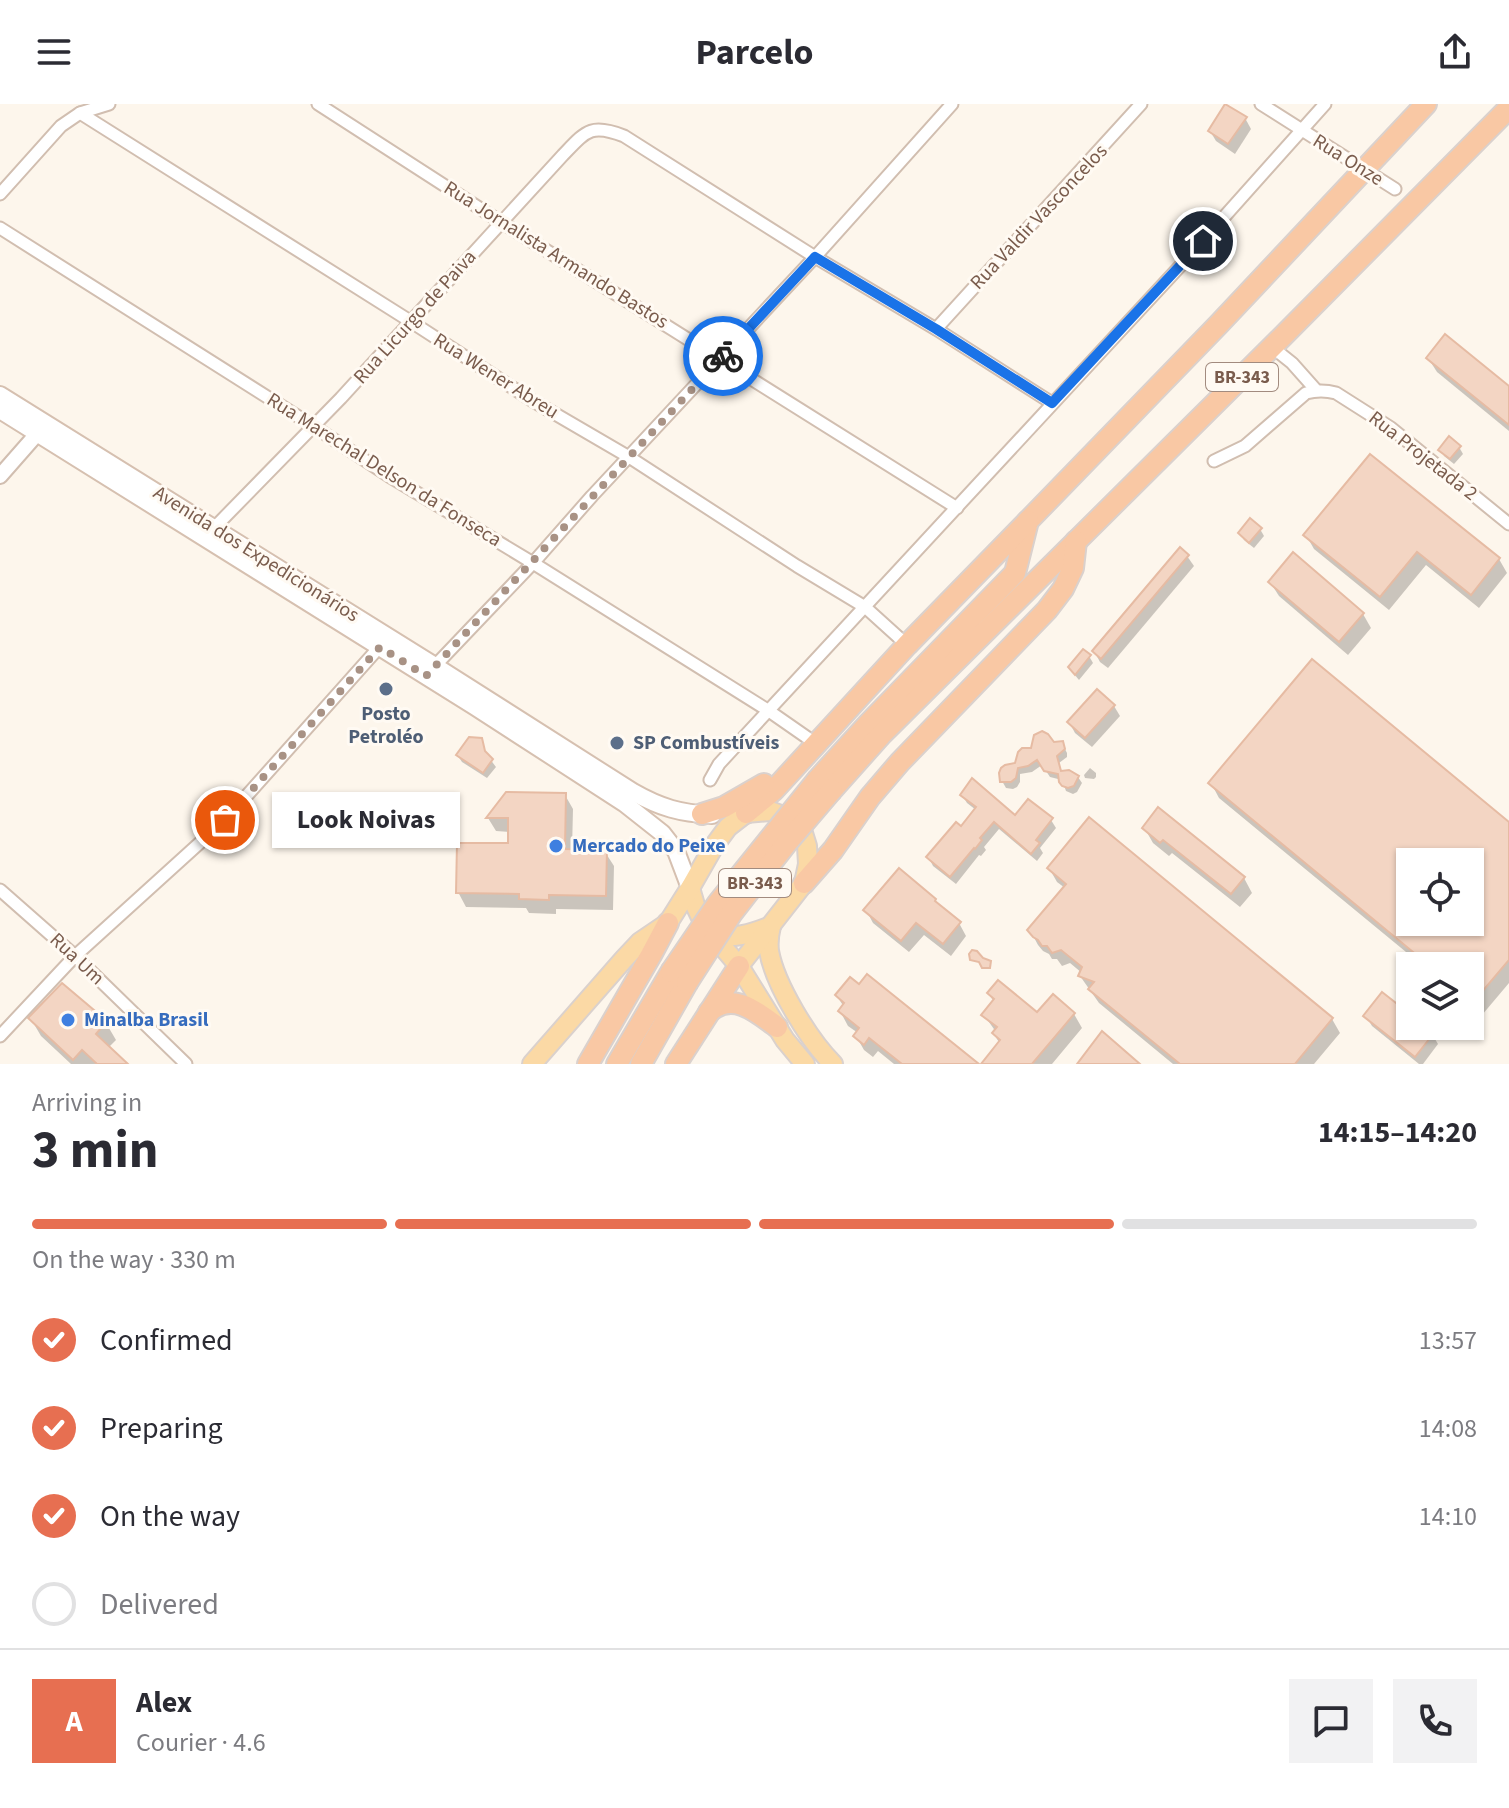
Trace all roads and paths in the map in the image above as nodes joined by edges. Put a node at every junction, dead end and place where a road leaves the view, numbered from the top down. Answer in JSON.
{"nodes":[{"id":1,"x":109,"y":104,"type":"edge"},
{"id":2,"x":318,"y":104,"type":"edge"},
{"id":3,"x":952,"y":104,"type":"edge"},
{"id":4,"x":1141,"y":104,"type":"edge"},
{"id":5,"x":1261,"y":104,"type":"edge"},
{"id":6,"x":1325,"y":104,"type":"edge"},
{"id":7,"x":1426,"y":104,"type":"edge"},
{"id":8,"x":1509,"y":108,"type":"edge"},
{"id":9,"x":80,"y":113,"type":"junction"},
{"id":10,"x":1302,"y":131,"type":"junction"},
{"id":11,"x":1364,"y":170,"type":"junction"},
{"id":12,"x":1395,"y":189,"type":"dead end"},
{"id":13,"x":0,"y":194,"type":"edge"},
{"id":14,"x":501,"y":222,"type":"junction"},
{"id":15,"x":0,"y":228,"type":"edge"},
{"id":16,"x":815,"y":257,"type":"junction"},
{"id":17,"x":410,"y":321,"type":"junction"},
{"id":18,"x":936,"y":329,"type":"junction"},
{"id":19,"x":1272,"y":347,"type":"junction"},
{"id":20,"x":721,"y":358,"type":"junction"},
{"id":21,"x":1316,"y":390,"type":"junction"},
{"id":22,"x":0,"y":395,"type":"edge"},
{"id":23,"x":1052,"y":403,"type":"junction"},
{"id":24,"x":0,"y":410,"type":"edge"},
{"id":25,"x":313,"y":426,"type":"junction"},
{"id":26,"x":42,"y":428,"type":"junction"},
{"id":27,"x":629,"y":457,"type":"junction"},
{"id":28,"x":1214,"y":461,"type":"dead end"},
{"id":29,"x":0,"y":476,"type":"edge"},
{"id":30,"x":957,"y":508,"type":"junction"},
{"id":31,"x":1028,"y":521,"type":"junction"},
{"id":32,"x":1509,"y":524,"type":"edge"},
{"id":33,"x":214,"y":528,"type":"junction"},
{"id":34,"x":1076,"y":541,"type":"junction"},
{"id":35,"x":533,"y":563,"type":"junction"},
{"id":36,"x":865,"y":607,"type":"junction"},
{"id":37,"x":966,"y":638,"type":"junction"},
{"id":38,"x":384,"y":642,"type":"junction"},
{"id":39,"x":907,"y":645,"type":"junction"},
{"id":40,"x":431,"y":671,"type":"junction"},
{"id":41,"x":769,"y":711,"type":"junction"},
{"id":42,"x":813,"y":745,"type":"junction"},
{"id":43,"x":710,"y":780,"type":"dead end"},
{"id":44,"x":629,"y":798,"type":"junction"},
{"id":45,"x":746,"y":813,"type":"junction"},
{"id":46,"x":702,"y":814,"type":"junction"},
{"id":47,"x":804,"y":883,"type":"junction"},
{"id":48,"x":690,"y":888,"type":"junction"},
{"id":49,"x":0,"y":890,"type":"edge"},
{"id":50,"x":668,"y":923,"type":"junction"},
{"id":51,"x":771,"y":926,"type":"junction"},
{"id":52,"x":713,"y":935,"type":"junction"},
{"id":53,"x":75,"y":956,"type":"junction"},
{"id":54,"x":739,"y":966,"type":"junction"},
{"id":55,"x":679,"y":977,"type":"junction"},
{"id":56,"x":706,"y":1015,"type":"junction"},
{"id":57,"x":777,"y":1027,"type":"junction"},
{"id":58,"x":0,"y":1036,"type":"edge"},
{"id":59,"x":186,"y":1064,"type":"edge"},
{"id":60,"x":532,"y":1064,"type":"edge"},
{"id":61,"x":588,"y":1064,"type":"edge"},
{"id":62,"x":617,"y":1064,"type":"edge"},
{"id":63,"x":641,"y":1064,"type":"edge"},
{"id":64,"x":676,"y":1064,"type":"edge"},
{"id":65,"x":805,"y":1064,"type":"edge"},
{"id":66,"x":833,"y":1064,"type":"edge"}],
"edges":[{"from":1,"to":9,"type":"street"},
{"from":2,"to":14,"type":"street","name":"Rua Jornalista Armando Bastos"},
{"from":3,"to":16,"type":"street"},
{"from":4,"to":18,"type":"street","name":"Rua Valdir Vasconcelos"},
{"from":5,"to":10,"type":"street","name":"Rua Onze"},
{"from":6,"to":10,"type":"street"},
{"from":7,"to":11,"type":"highway","name":"BR-343"},
{"from":8,"to":19,"type":"highway","number":"BR-343"},
{"from":9,"to":13,"type":"street"},
{"from":9,"to":17,"type":"street","name":"Rua Wener Abreu"},
{"from":10,"to":11,"type":"street","name":"Rua Onze"},
{"from":10,"to":23,"type":"street"},
{"from":11,"to":12,"type":"street","name":"Rua Onze"},
{"from":11,"to":31,"type":"highway","name":"BR-343"},
{"from":14,"to":16,"type":"street","name":"Rua Licurgo de Paiva"},
{"from":14,"to":17,"type":"street","name":"Rua Licurgo de Paiva"},
{"from":14,"to":20,"type":"street","name":"Rua Jornalista Armando Bastos"},
{"from":15,"to":25,"type":"street","name":"Rua Marechal Delson da Fonseca"},
{"from":16,"to":18,"type":"street"},
{"from":16,"to":20,"type":"street"},
{"from":17,"to":25,"type":"street","name":"Rua Licurgo de Paiva"},
{"from":17,"to":27,"type":"street","name":"Rua Wener Abreu"},
{"from":18,"to":23,"type":"street"},
{"from":19,"to":21,"type":"street"},
{"from":19,"to":34,"type":"highway","number":"BR-343"},
{"from":20,"to":27,"type":"street"},
{"from":20,"to":30,"type":"street","name":"Rua Jornalista Armando Bastos"},
{"from":21,"to":28,"type":"street"},
{"from":21,"to":32,"type":"street","name":"Rua Projetada 2"},
{"from":22,"to":26,"type":"main road","name":"Avenida dos Expedicionários"},
{"from":23,"to":30,"type":"street"},
{"from":24,"to":26,"type":"main road","name":"Avenida dos Expedicionários"},
{"from":25,"to":33,"type":"street","name":"Rua Licurgo de Paiva"},
{"from":25,"to":35,"type":"street","name":"Rua Marechal Delson da Fonseca"},
{"from":26,"to":29,"type":"street"},
{"from":26,"to":33,"type":"main road","name":"Avenida dos Expedicionários"},
{"from":26,"to":38,"type":"main road","name":"Avenida dos Expedicionários"},
{"from":27,"to":35,"type":"street"},
{"from":27,"to":36,"type":"street","name":"Rua Wener Abreu"},
{"from":30,"to":36,"type":"street"},
{"from":31,"to":37,"type":"highway","number":"BR-343"},
{"from":31,"to":39,"type":"highway","name":"BR-343"},
{"from":33,"to":38,"type":"main road","name":"Avenida dos Expedicionários"},
{"from":34,"to":37,"type":"highway","number":"BR-343"},
{"from":34,"to":47,"type":"highway"},
{"from":35,"to":40,"type":"street"},
{"from":35,"to":41,"type":"street","name":"Rua Marechal Delson da Fonseca"},
{"from":36,"to":39,"type":"street","name":"Rua Wener Abreu"},
{"from":36,"to":41,"type":"street"},
{"from":37,"to":55,"type":"highway","number":"BR-343","bridge":true},
{"from":38,"to":40,"type":"main road","name":"Avenida dos Expedicionários"},
{"from":38,"to":53,"type":"street"},
{"from":39,"to":42,"type":"highway","name":"BR-343"},
{"from":40,"to":44,"type":"main road","name":"Avenida dos Expedicionários"},
{"from":41,"to":42,"type":"street","name":"Rua Marechal Delson da Fonseca"},
{"from":41,"to":43,"type":"street"},
{"from":42,"to":45,"type":"highway"},
{"from":42,"to":46,"type":"highway"},
{"from":44,"to":46,"type":"main road"},
{"from":44,"to":48,"type":"main road"},
{"from":45,"to":46,"type":"main road"},
{"from":45,"to":47,"type":"main road"},
{"from":45,"to":48,"type":"main road"},
{"from":47,"to":51,"type":"main road"},
{"from":48,"to":50,"type":"main road"},
{"from":48,"to":52,"type":"main road"},
{"from":49,"to":53,"type":"street","name":"Rua Um"},
{"from":50,"to":60,"type":"main road"},
{"from":50,"to":61,"type":"highway"},
{"from":51,"to":52,"type":"main road"},
{"from":51,"to":54,"type":"main road"},
{"from":51,"to":66,"type":"main road"},
{"from":52,"to":54,"type":"main road"},
{"from":53,"to":58,"type":"street"},
{"from":53,"to":59,"type":"street","name":"Rua Um"},
{"from":54,"to":56,"type":"highway"},
{"from":54,"to":57,"type":"main road"},
{"from":55,"to":62,"type":"highway","number":"BR-343"},
{"from":55,"to":63,"type":"highway","number":"BR-343"},
{"from":56,"to":57,"type":"highway"},
{"from":56,"to":64,"type":"highway"},
{"from":57,"to":65,"type":"main road"}]}
